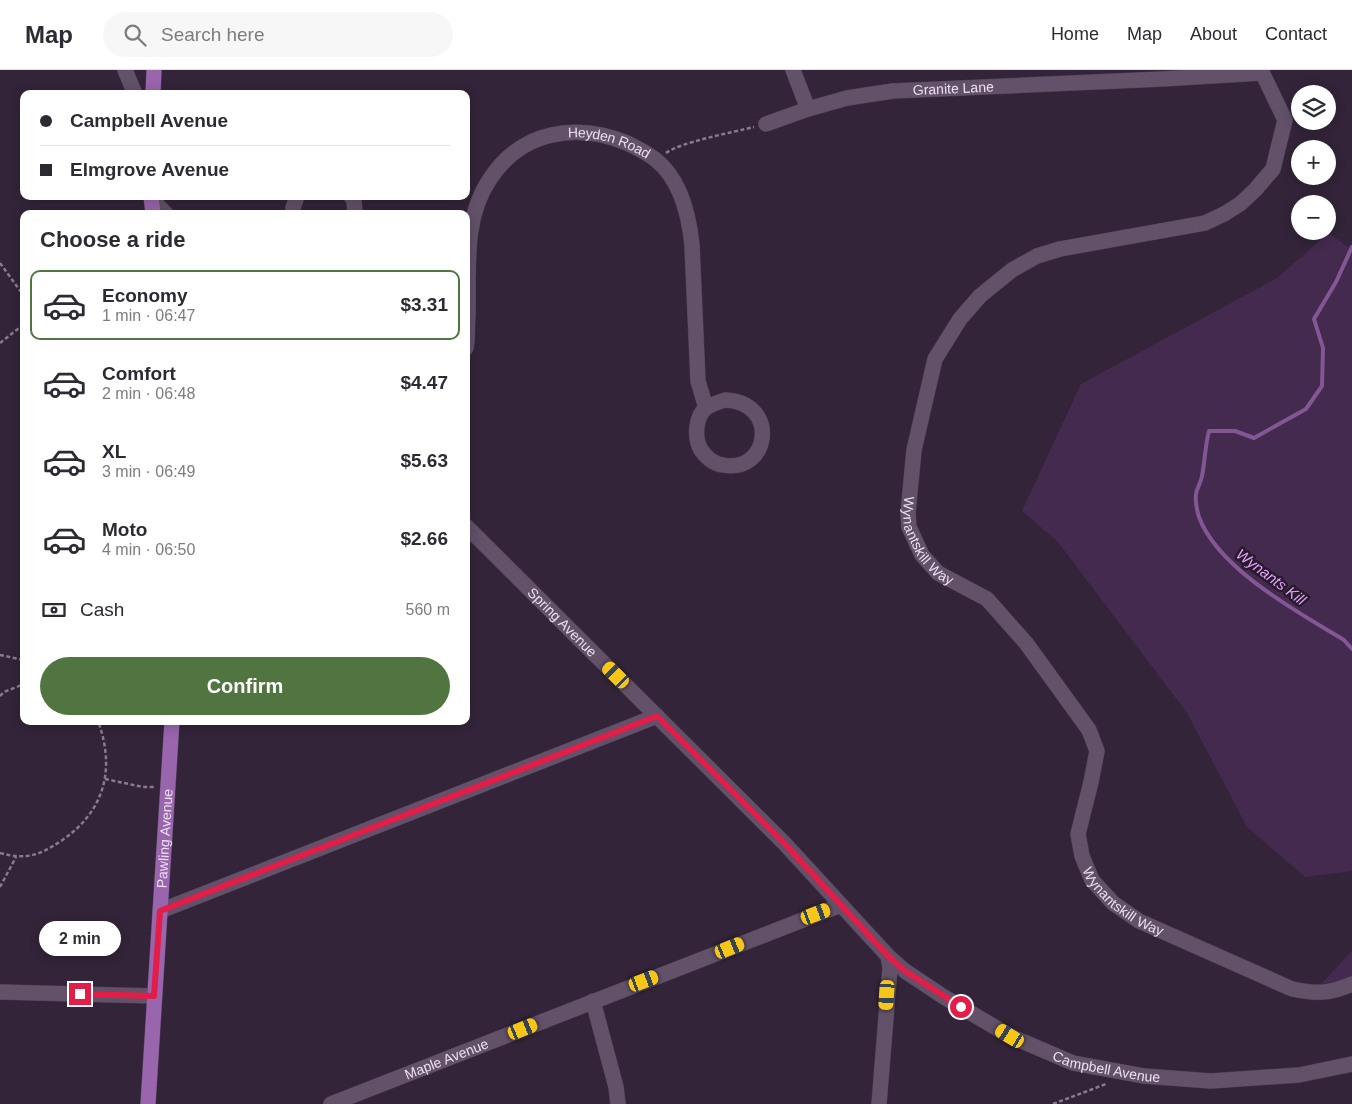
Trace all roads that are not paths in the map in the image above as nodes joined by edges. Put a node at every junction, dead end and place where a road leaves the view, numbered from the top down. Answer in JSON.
{"nodes":[{"id":1,"x":125,"y":70,"type":"edge"},
{"id":2,"x":154,"y":70,"type":"edge"},
{"id":3,"x":793,"y":70,"type":"edge"},
{"id":4,"x":1261,"y":71,"type":"edge"},
{"id":5,"x":133,"y":90,"type":"edge"},
{"id":6,"x":153,"y":90,"type":"edge"},
{"id":7,"x":808,"y":109,"type":"junction"},
{"id":8,"x":766,"y":124,"type":"road end"},
{"id":9,"x":154,"y":200,"type":"edge"},
{"id":10,"x":162,"y":210,"type":"edge"},
{"id":11,"x":470,"y":242,"type":"edge"},
{"id":12,"x":706,"y":408,"type":"junction"},
{"id":13,"x":470,"y":530,"type":"edge"},
{"id":14,"x":657,"y":716,"type":"junction"},
{"id":15,"x":172,"y":725,"type":"edge"},
{"id":16,"x":842,"y":905,"type":"junction"},
{"id":17,"x":160,"y":911,"type":"junction"},
{"id":18,"x":888,"y":956,"type":"junction"},
{"id":19,"x":1352,"y":984,"type":"edge"},
{"id":20,"x":0,"y":992,"type":"edge"},
{"id":21,"x":154,"y":996,"type":"junction"},
{"id":22,"x":593,"y":1001,"type":"junction"},
{"id":23,"x":1352,"y":1064,"type":"edge"},
{"id":24,"x":148,"y":1104,"type":"edge"},
{"id":25,"x":331,"y":1104,"type":"edge"},
{"id":26,"x":618,"y":1104,"type":"edge"},
{"id":27,"x":879,"y":1104,"type":"edge"}],
"edges":[{"from":1,"to":5,"type":"street"},
{"from":2,"to":6,"type":"main road"},
{"from":3,"to":7,"type":"street"},
{"from":4,"to":7,"type":"street","name":"Granite Lane"},
{"from":4,"to":19,"type":"street","name":"Wynantskill Way"},
{"from":7,"to":8,"type":"street","name":"Granite Lane"},
{"from":9,"to":10,"type":"street"},
{"from":11,"to":12,"type":"street","name":"Heyden Road"},
{"from":12,"to":12,"type":"street"},
{"from":13,"to":14,"type":"street","name":"Spring Avenue"},
{"from":14,"to":16,"type":"street","name":"Spring Avenue"},
{"from":14,"to":17,"type":"street"},
{"from":15,"to":17,"type":"main road","name":"Pawling Avenue"},
{"from":16,"to":18,"type":"street","name":"Spring Avenue"},
{"from":16,"to":22,"type":"street","name":"Maple Avenue"},
{"from":17,"to":21,"type":"main road","name":"Pawling Avenue"},
{"from":18,"to":23,"type":"street","name":"Campbell Avenue"},
{"from":18,"to":27,"type":"street"},
{"from":20,"to":21,"type":"street"},
{"from":21,"to":24,"type":"main road","name":"Pawling Avenue"},
{"from":22,"to":25,"type":"street","name":"Maple Avenue"},
{"from":22,"to":26,"type":"street"}]}
